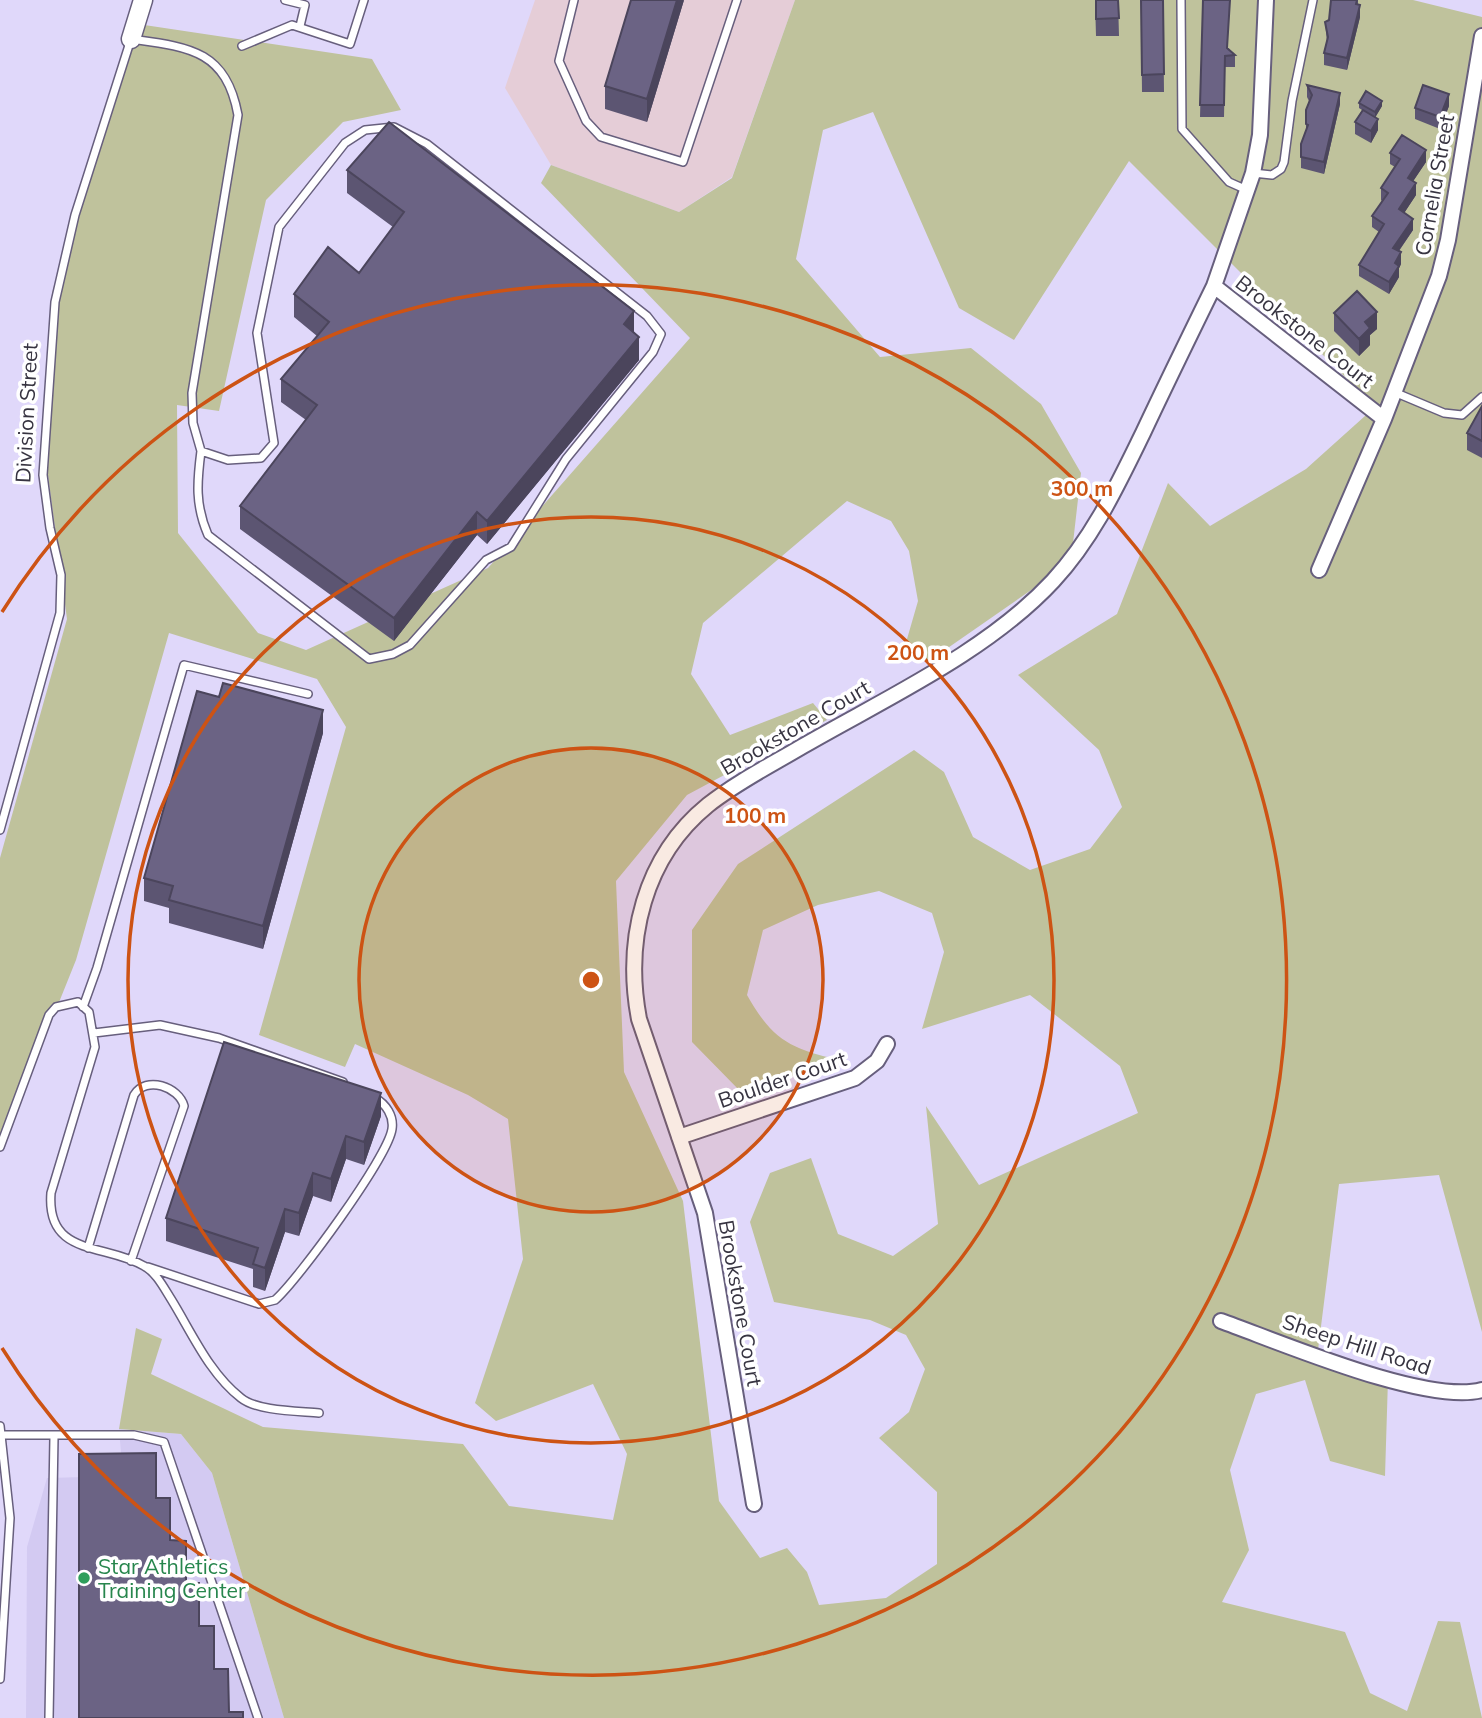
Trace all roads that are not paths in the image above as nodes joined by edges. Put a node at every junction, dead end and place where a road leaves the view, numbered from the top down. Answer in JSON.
{"nodes":[{"id":1,"x":143,"y":0,"type":"edge"},
{"id":2,"x":285,"y":0,"type":"edge"},
{"id":3,"x":364,"y":0,"type":"edge"},
{"id":4,"x":574,"y":0,"type":"edge"},
{"id":5,"x":737,"y":0,"type":"edge"},
{"id":6,"x":1181,"y":0,"type":"edge"},
{"id":7,"x":1266,"y":0,"type":"edge"},
{"id":8,"x":1313,"y":0,"type":"edge"},
{"id":9,"x":300,"y":26,"type":"junction"},
{"id":10,"x":1482,"y":36,"type":"edge"},
{"id":11,"x":131,"y":39,"type":"junction"},
{"id":12,"x":242,"y":46,"type":"dead end"},
{"id":13,"x":1253,"y":173,"type":"junction"},
{"id":14,"x":1248,"y":190,"type":"junction"},
{"id":15,"x":1214,"y":286,"type":"junction"},
{"id":16,"x":1394,"y":392,"type":"junction"},
{"id":17,"x":1482,"y":397,"type":"edge"},
{"id":18,"x":1384,"y":419,"type":"junction"},
{"id":19,"x":201,"y":451,"type":"junction"},
{"id":20,"x":1319,"y":570,"type":"dead end"},
{"id":21,"x":307,"y":694,"type":"dead end"},
{"id":22,"x":0,"y":795,"type":"edge"},
{"id":23,"x":9,"y":798,"type":"junction"},
{"id":24,"x":0,"y":830,"type":"edge"},
{"id":25,"x":83,"y":1007,"type":"junction"},
{"id":26,"x":94,"y":1033,"type":"junction"},
{"id":27,"x":887,"y":1044,"type":"dead end"},
{"id":28,"x":356,"y":1087,"type":"edge"},
{"id":29,"x":368,"y":1094,"type":"edge"},
{"id":30,"x":679,"y":1137,"type":"junction"},
{"id":31,"x":0,"y":1147,"type":"edge"},
{"id":32,"x":88,"y":1248,"type":"junction"},
{"id":33,"x":131,"y":1261,"type":"junction"},
{"id":34,"x":146,"y":1266,"type":"junction"},
{"id":35,"x":1222,"y":1321,"type":"dead end"},
{"id":36,"x":1482,"y":1390,"type":"edge"},
{"id":37,"x":319,"y":1413,"type":"dead end"},
{"id":38,"x":1,"y":1430,"type":"edge"},
{"id":39,"x":54,"y":1437,"type":"junction"},
{"id":40,"x":754,"y":1504,"type":"dead end"},
{"id":41,"x":0,"y":1679,"type":"edge"},
{"id":42,"x":49,"y":1718,"type":"edge"},
{"id":43,"x":258,"y":1718,"type":"edge"}],
"edges":[{"from":1,"to":11,"type":"street","name":"Division Street"},
{"from":2,"to":9,"type":"lane"},
{"from":3,"to":9,"type":"lane"},
{"from":4,"to":5,"type":"lane"},
{"from":6,"to":14,"type":"lane"},
{"from":7,"to":13,"type":"street"},
{"from":8,"to":13,"type":"lane"},
{"from":9,"to":12,"type":"lane"},
{"from":10,"to":16,"type":"street","name":"Cornelia Street"},
{"from":11,"to":19,"type":"lane"},
{"from":11,"to":23,"type":"lane","name":"Division Street"},
{"from":13,"to":14,"type":"street"},
{"from":14,"to":15,"type":"street"},
{"from":15,"to":18,"type":"street","name":"Brookstone Court"},
{"from":15,"to":30,"type":"street","name":"Brookstone Court"},
{"from":16,"to":17,"type":"lane"},
{"from":16,"to":18,"type":"street","name":"Cornelia Street"},
{"from":18,"to":20,"type":"street","name":"Cornelia Street"},
{"from":19,"to":19,"type":"lane"},
{"from":21,"to":25,"type":"lane"},
{"from":22,"to":23,"type":"lane"},
{"from":23,"to":24,"type":"lane","name":"Division Street"},
{"from":25,"to":26,"type":"lane"},
{"from":25,"to":31,"type":"lane"},
{"from":26,"to":28,"type":"lane"},
{"from":26,"to":32,"type":"lane"},
{"from":27,"to":30,"type":"street","name":"Boulder Court"},
{"from":29,"to":34,"type":"lane"},
{"from":30,"to":40,"type":"street","name":"Brookstone Court"},
{"from":32,"to":33,"type":"lane"},
{"from":32,"to":33,"type":"lane"},
{"from":33,"to":34,"type":"lane"},
{"from":34,"to":37,"type":"lane"},
{"from":35,"to":36,"type":"street","name":"Sheep Hill Road"},
{"from":38,"to":39,"type":"lane"},
{"from":38,"to":41,"type":"lane"},
{"from":39,"to":42,"type":"lane"},
{"from":39,"to":43,"type":"lane"}]}
